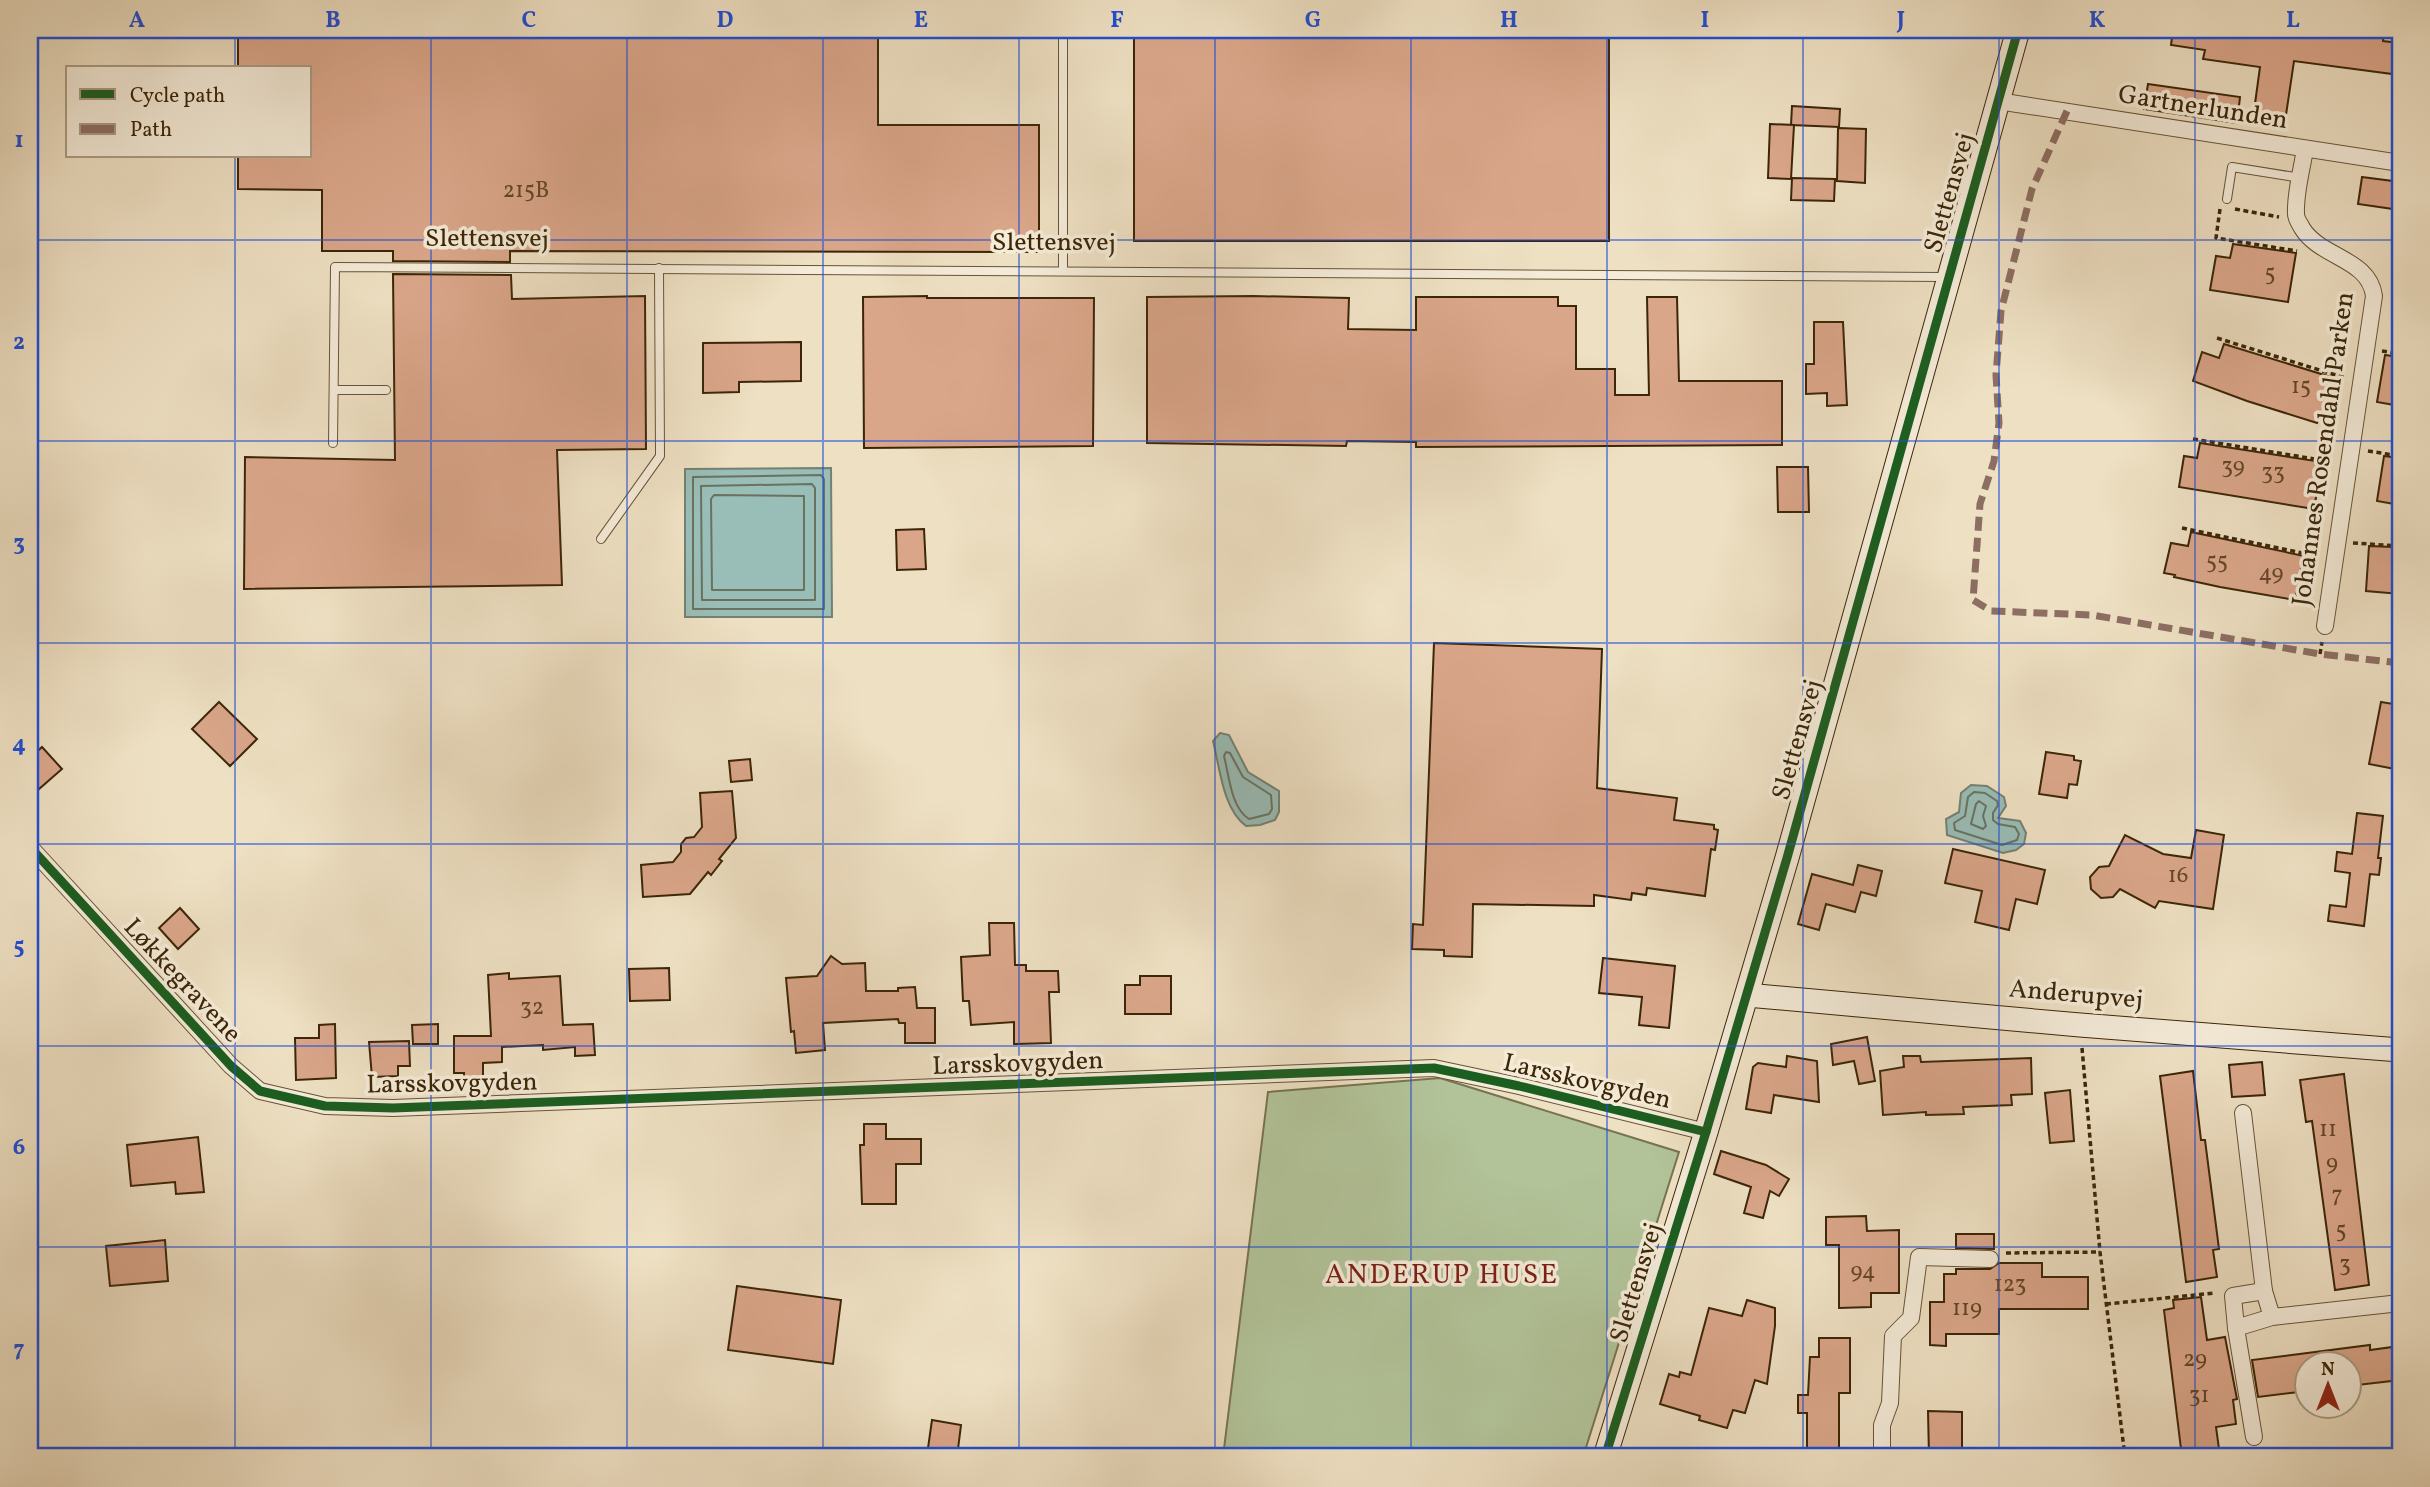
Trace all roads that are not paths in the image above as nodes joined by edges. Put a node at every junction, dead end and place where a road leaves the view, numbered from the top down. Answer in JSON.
{"nodes":[{"id":1,"x":1063,"y":30,"type":"edge"},
{"id":2,"x":2018,"y":30,"type":"edge"},
{"id":3,"x":1998,"y":101,"type":"junction"},
{"id":4,"x":2305,"y":149,"type":"junction"},
{"id":5,"x":2400,"y":163,"type":"edge"},
{"id":6,"x":2301,"y":178,"type":"junction"},
{"id":7,"x":2227,"y":199,"type":"road end"},
{"id":8,"x":659,"y":268,"type":"junction"},
{"id":9,"x":1063,"y":271,"type":"junction"},
{"id":10,"x":1948,"y":277,"type":"junction"},
{"id":11,"x":334,"y":390,"type":"junction"},
{"id":12,"x":386,"y":390,"type":"dead end"},
{"id":13,"x":333,"y":443,"type":"dead end"},
{"id":14,"x":601,"y":539,"type":"dead end"},
{"id":15,"x":2325,"y":626,"type":"dead end"},
{"id":16,"x":30,"y":847,"type":"edge"},
{"id":17,"x":1746,"y":995,"type":"junction"},
{"id":18,"x":2400,"y":1050,"type":"edge"},
{"id":19,"x":325,"y":1106,"type":"joint"},
{"id":20,"x":2243,"y":1113,"type":"dead end"},
{"id":21,"x":1706,"y":1132,"type":"junction"},
{"id":22,"x":1990,"y":1259,"type":"road end"},
{"id":23,"x":2264,"y":1291,"type":"junction"},
{"id":24,"x":2400,"y":1303,"type":"edge"},
{"id":25,"x":2272,"y":1317,"type":"junction"},
{"id":26,"x":2236,"y":1328,"type":"junction"},
{"id":27,"x":2254,"y":1437,"type":"dead end"},
{"id":28,"x":1605,"y":1457,"type":"edge"},
{"id":29,"x":1882,"y":1457,"type":"edge"}],
"edges":[{"from":1,"to":9,"type":"lane"},
{"from":2,"to":3,"type":"street","name":"Slettensvej"},
{"from":3,"to":4,"type":"street","name":"Gartnerlunden"},
{"from":3,"to":10,"type":"street","name":"Slettensvej"},
{"from":4,"to":5,"type":"street","name":"Gartnerlunden"},
{"from":4,"to":6,"type":"street"},
{"from":6,"to":7,"type":"lane"},
{"from":6,"to":15,"type":"street","name":"Johannes Rosendahl Parken"},
{"from":8,"to":9,"type":"lane","name":"Slettensvej"},
{"from":8,"to":11,"type":"lane","name":"Slettensvej"},
{"from":8,"to":14,"type":"lane"},
{"from":9,"to":10,"type":"lane","name":"Slettensvej"},
{"from":10,"to":17,"type":"street","name":"Slettensvej"},
{"from":11,"to":12,"type":"lane"},
{"from":11,"to":13,"type":"lane","name":"Slettensvej"},
{"from":16,"to":19,"type":"street","name":"Løkkegravene"},
{"from":17,"to":18,"type":"street","name":"Anderupvej"},
{"from":17,"to":21,"type":"street","name":"Slettensvej"},
{"from":19,"to":21,"type":"street","name":"Larsskovgyden"},
{"from":20,"to":23,"type":"street"},
{"from":21,"to":28,"type":"street","name":"Slettensvej"},
{"from":22,"to":29,"type":"street"},
{"from":23,"to":25,"type":"street"},
{"from":23,"to":26,"type":"street"},
{"from":24,"to":25,"type":"street"},
{"from":25,"to":26,"type":"street"},
{"from":26,"to":27,"type":"street"}]}
